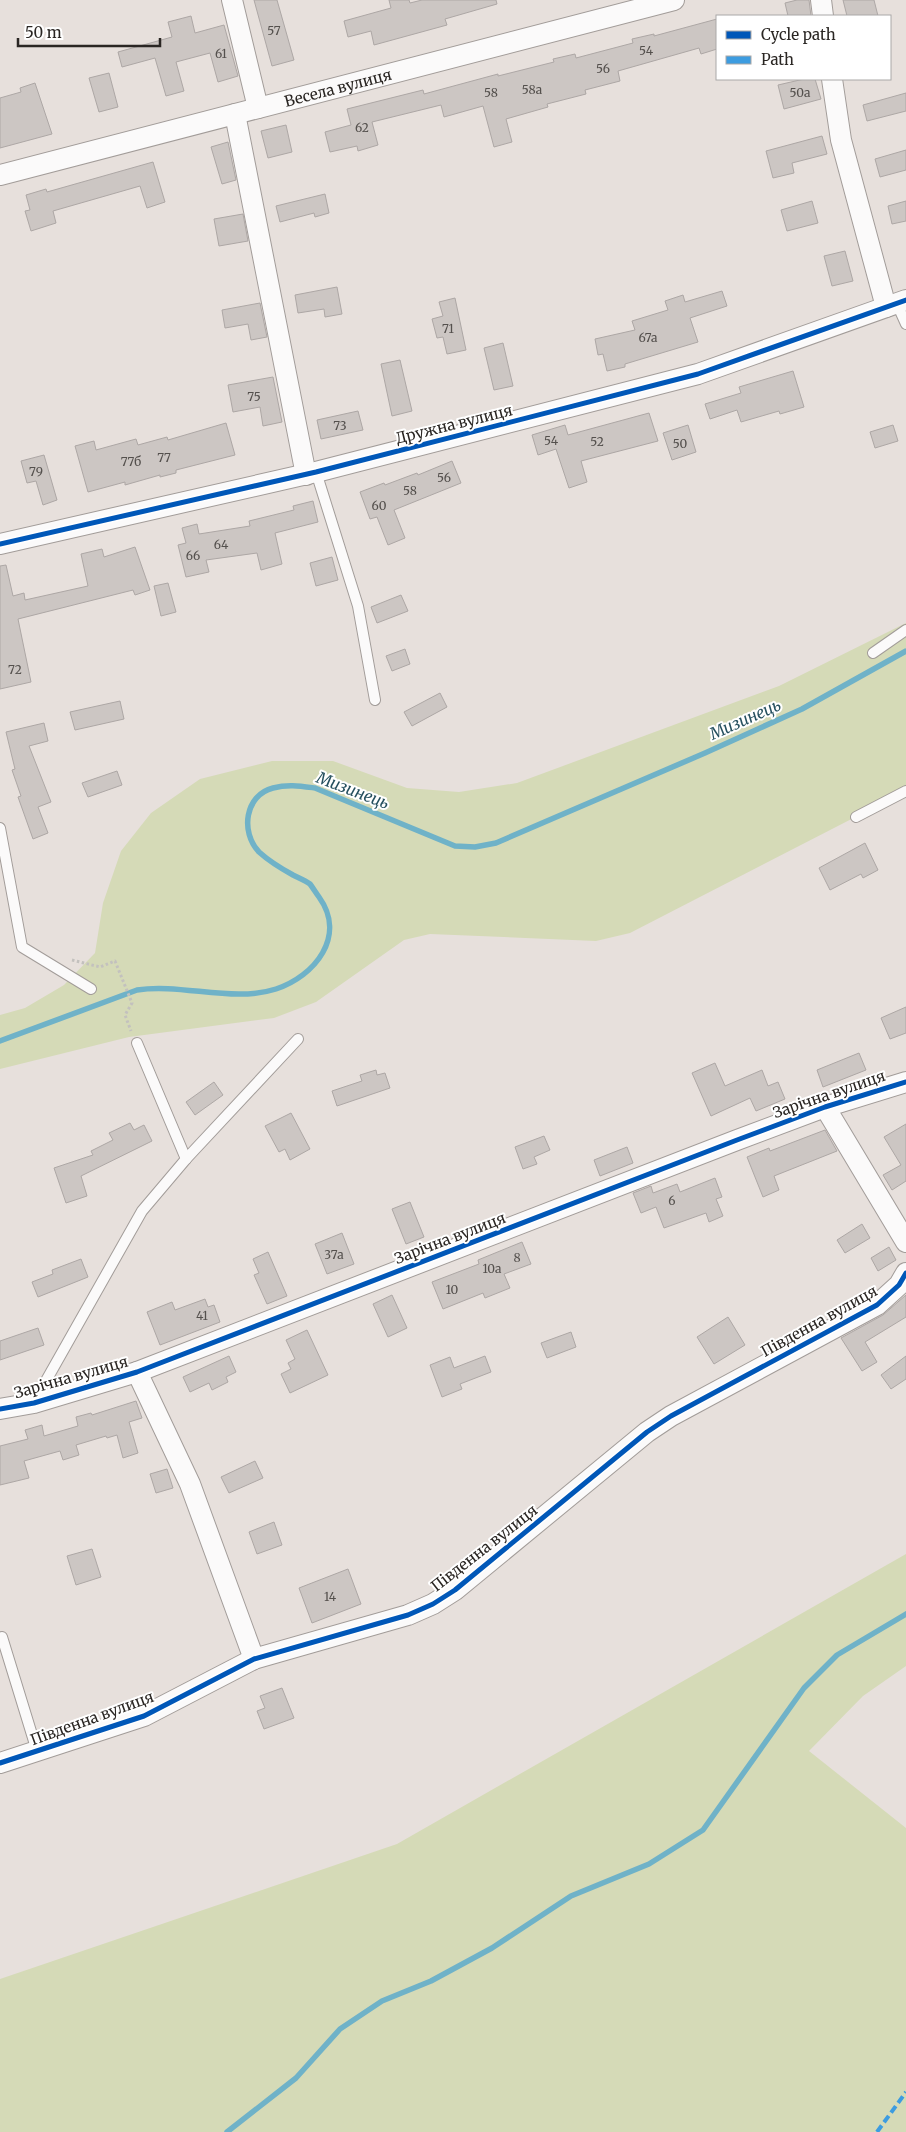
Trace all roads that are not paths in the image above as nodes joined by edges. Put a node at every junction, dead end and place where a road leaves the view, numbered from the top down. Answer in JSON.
{"nodes":[{"id":1,"x":232,"y":0,"type":"edge"},
{"id":2,"x":674,"y":0,"type":"edge"},
{"id":3,"x":821,"y":0,"type":"edge"},
{"id":4,"x":823,"y":15,"type":"edge"},
{"id":5,"x":832,"y":80,"type":"edge"},
{"id":6,"x":258,"y":108,"type":"junction"},
{"id":7,"x":235,"y":114,"type":"junction"},
{"id":8,"x":0,"y":175,"type":"edge"},
{"id":9,"x":896,"y":304,"type":"edge"},
{"id":10,"x":906,"y":324,"type":"edge"},
{"id":11,"x":311,"y":473,"type":"junction"},
{"id":12,"x":0,"y":544,"type":"edge"},
{"id":13,"x":906,"y":630,"type":"edge"},
{"id":14,"x":873,"y":653,"type":"dead end"},
{"id":15,"x":375,"y":700,"type":"dead end"},
{"id":16,"x":906,"y":791,"type":"edge"},
{"id":17,"x":856,"y":817,"type":"dead end"},
{"id":18,"x":0,"y":828,"type":"edge"},
{"id":19,"x":91,"y":989,"type":"dead end"},
{"id":20,"x":298,"y":1039,"type":"dead end"},
{"id":21,"x":137,"y":1043,"type":"dead end"},
{"id":22,"x":906,"y":1082,"type":"edge"},
{"id":23,"x":825,"y":1107,"type":"junction"},
{"id":24,"x":186,"y":1159,"type":"junction"},
{"id":25,"x":906,"y":1242,"type":"edge"},
{"id":26,"x":906,"y":1273,"type":"edge"},
{"id":27,"x":137,"y":1372,"type":"junction"},
{"id":28,"x":34,"y":1403,"type":"junction"},
{"id":29,"x":0,"y":1409,"type":"edge"},
{"id":30,"x":2,"y":1637,"type":"dead end"},
{"id":31,"x":254,"y":1659,"type":"junction"},
{"id":32,"x":36,"y":1751,"type":"junction"},
{"id":33,"x":0,"y":1763,"type":"edge"}],
"edges":[{"from":1,"to":6,"type":"street"},
{"from":2,"to":6,"type":"street","name":"Весела вулиця"},
{"from":3,"to":4,"type":"street"},
{"from":5,"to":9,"type":"street"},
{"from":6,"to":7,"type":"street","name":"Весела вулиця"},
{"from":7,"to":8,"type":"street","name":"Весела вулиця"},
{"from":7,"to":11,"type":"street"},
{"from":9,"to":10,"type":"lane"},
{"from":9,"to":11,"type":"street","name":"Дружна вулиця"},
{"from":11,"to":12,"type":"street","name":"Дружна вулиця"},
{"from":11,"to":15,"type":"lane"},
{"from":13,"to":14,"type":"lane"},
{"from":16,"to":17,"type":"lane"},
{"from":18,"to":19,"type":"lane"},
{"from":20,"to":24,"type":"lane"},
{"from":21,"to":24,"type":"lane"},
{"from":22,"to":23,"type":"street","name":"Зарічна вулиця"},
{"from":23,"to":25,"type":"street"},
{"from":23,"to":27,"type":"street","name":"Зарічна вулиця"},
{"from":24,"to":28,"type":"lane"},
{"from":26,"to":31,"type":"street","name":"Південна вулиця"},
{"from":27,"to":28,"type":"street","name":"Зарічна вулиця"},
{"from":27,"to":31,"type":"street"},
{"from":28,"to":29,"type":"street","name":"Зарічна вулиця"},
{"from":30,"to":32,"type":"lane"},
{"from":31,"to":32,"type":"street","name":"Південна вулиця"},
{"from":32,"to":33,"type":"street","name":"Південна вулиця"}]}
